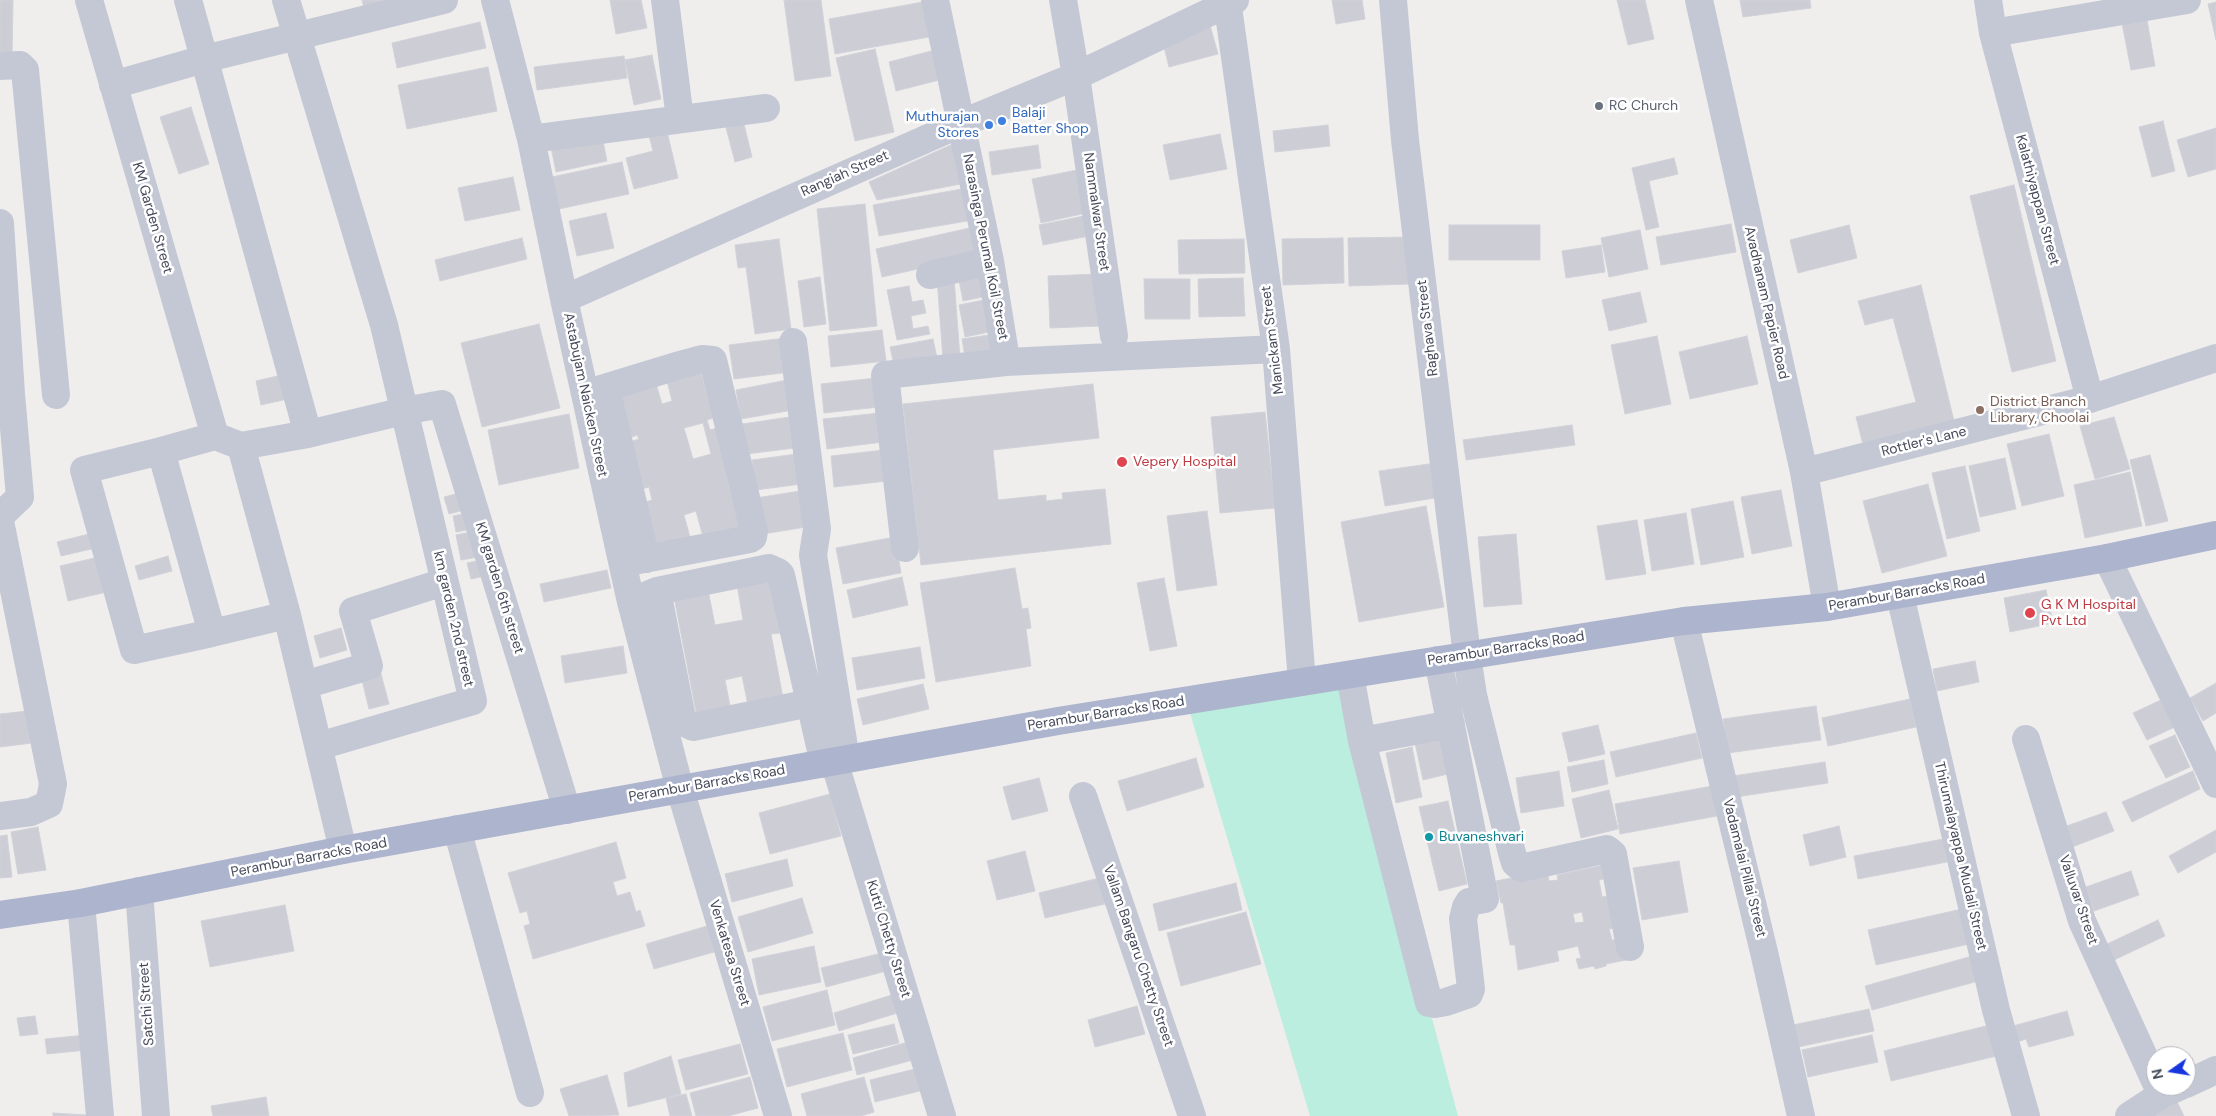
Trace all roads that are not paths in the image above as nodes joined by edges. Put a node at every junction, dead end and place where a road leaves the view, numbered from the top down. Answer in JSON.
{"nodes":[{"id":1,"x":89,"y":0,"type":"edge"},
{"id":2,"x":188,"y":0,"type":"edge"},
{"id":3,"x":286,"y":0,"type":"edge"},
{"id":4,"x":444,"y":0,"type":"edge"},
{"id":5,"x":495,"y":0,"type":"edge"},
{"id":6,"x":665,"y":0,"type":"edge"},
{"id":7,"x":935,"y":0,"type":"edge"},
{"id":8,"x":1063,"y":0,"type":"edge"},
{"id":9,"x":1393,"y":0,"type":"edge"},
{"id":10,"x":1699,"y":0,"type":"edge"},
{"id":11,"x":1988,"y":0,"type":"edge"},
{"id":12,"x":2187,"y":0,"type":"edge"},
{"id":13,"x":1230,"y":1,"type":"edge"},
{"id":14,"x":1994,"y":33,"type":"junction"},
{"id":15,"x":297,"y":35,"type":"junction"},
{"id":16,"x":204,"y":59,"type":"junction"},
{"id":17,"x":0,"y":66,"type":"edge"},
{"id":18,"x":1076,"y":76,"type":"junction"},
{"id":19,"x":113,"y":85,"type":"junction"},
{"id":20,"x":766,"y":108,"type":"dead end"},
{"id":21,"x":680,"y":119,"type":"junction"},
{"id":22,"x":960,"y":124,"type":"junction"},
{"id":23,"x":531,"y":139,"type":"junction"},
{"id":24,"x":0,"y":233,"type":"edge"},
{"id":25,"x":990,"y":260,"type":"junction"},
{"id":26,"x":930,"y":275,"type":"dead end"},
{"id":27,"x":564,"y":299,"type":"junction"},
{"id":28,"x":1114,"y":336,"type":"dead end"},
{"id":29,"x":793,"y":342,"type":"dead end"},
{"id":30,"x":1004,"y":347,"type":"dead end"},
{"id":31,"x":1276,"y":349,"type":"junction"},
{"id":32,"x":2216,"y":358,"type":"edge"},
{"id":33,"x":595,"y":391,"type":"junction"},
{"id":34,"x":5,"y":394,"type":"edge"},
{"id":35,"x":56,"y":395,"type":"dead end"},
{"id":36,"x":2090,"y":399,"type":"junction"},
{"id":37,"x":404,"y":411,"type":"junction"},
{"id":38,"x":308,"y":434,"type":"junction"},
{"id":39,"x":215,"y":436,"type":"junction"},
{"id":40,"x":241,"y":446,"type":"junction"},
{"id":41,"x":162,"y":451,"type":"junction"},
{"id":42,"x":1804,"y":472,"type":"junction"},
{"id":43,"x":0,"y":516,"type":"edge"},
{"id":44,"x":0,"y":521,"type":"edge"},
{"id":45,"x":2216,"y":535,"type":"edge"},
{"id":46,"x":905,"y":548,"type":"dead end"},
{"id":47,"x":2107,"y":558,"type":"junction"},
{"id":48,"x":634,"y":561,"type":"junction"},
{"id":49,"x":444,"y":582,"type":"junction"},
{"id":50,"x":657,"y":591,"type":"junction"},
{"id":51,"x":1900,"y":595,"type":"junction"},
{"id":52,"x":631,"y":602,"type":"junction"},
{"id":53,"x":1827,"y":607,"type":"junction"},
{"id":54,"x":287,"y":614,"type":"junction"},
{"id":55,"x":1684,"y":621,"type":"junction"},
{"id":56,"x":212,"y":634,"type":"junction"},
{"id":57,"x":1467,"y":656,"type":"junction"},
{"id":58,"x":1438,"y":660,"type":"junction"},
{"id":59,"x":1350,"y":674,"type":"junction"},
{"id":60,"x":1302,"y":682,"type":"junction"},
{"id":61,"x":304,"y":685,"type":"junction"},
{"id":62,"x":810,"y":703,"type":"junction"},
{"id":63,"x":1451,"y":724,"type":"junction"},
{"id":64,"x":2026,"y":739,"type":"dead end"},
{"id":65,"x":1362,"y":741,"type":"junction"},
{"id":66,"x":319,"y":746,"type":"junction"},
{"id":67,"x":835,"y":761,"type":"junction"},
{"id":68,"x":2216,"y":784,"type":"edge"},
{"id":69,"x":680,"y":789,"type":"junction"},
{"id":70,"x":1083,"y":796,"type":"dead end"},
{"id":71,"x":567,"y":810,"type":"junction"},
{"id":72,"x":0,"y":816,"type":"edge"},
{"id":73,"x":457,"y":830,"type":"junction"},
{"id":74,"x":343,"y":850,"type":"junction"},
{"id":75,"x":139,"y":892,"type":"junction"},
{"id":76,"x":81,"y":903,"type":"junction"},
{"id":77,"x":0,"y":915,"type":"edge"},
{"id":78,"x":1630,"y":947,"type":"dead end"},
{"id":79,"x":2146,"y":1051,"type":"edge"},
{"id":80,"x":2216,"y":1070,"type":"edge"},
{"id":81,"x":2196,"y":1079,"type":"edge"},
{"id":82,"x":530,"y":1093,"type":"dead end"},
{"id":83,"x":2154,"y":1096,"type":"edge"},
{"id":84,"x":100,"y":1116,"type":"edge"},
{"id":85,"x":156,"y":1116,"type":"edge"},
{"id":86,"x":778,"y":1116,"type":"edge"},
{"id":87,"x":942,"y":1116,"type":"edge"},
{"id":88,"x":1192,"y":1116,"type":"edge"},
{"id":89,"x":1801,"y":1116,"type":"edge"},
{"id":90,"x":2026,"y":1116,"type":"edge"},
{"id":91,"x":2129,"y":1116,"type":"edge"}],
"edges":[{"from":1,"to":19,"type":"street","name":"KM Garden Street"},
{"from":2,"to":16,"type":"street"},
{"from":3,"to":15,"type":"street","name":"km garden 2nd street"},
{"from":4,"to":15,"type":"street"},
{"from":5,"to":23,"type":"street","name":"Astabujam Naicken Street"},
{"from":6,"to":21,"type":"street"},
{"from":7,"to":22,"type":"street","name":"Narasinga Perumal Koil Street"},
{"from":8,"to":18,"type":"street","name":"Nammalwar Street"},
{"from":9,"to":57,"type":"street","name":"Raghava Street"},
{"from":10,"to":42,"type":"street","name":"Avadhanam Papier Road"},
{"from":11,"to":14,"type":"street","name":"Kalathiyappan Street"},
{"from":12,"to":14,"type":"street"},
{"from":13,"to":18,"type":"street","name":"Rangiah Street"},
{"from":13,"to":31,"type":"street","name":"Manickam Street"},
{"from":14,"to":36,"type":"street","name":"Kalathiyappan Street"},
{"from":15,"to":16,"type":"street"},
{"from":15,"to":37,"type":"street","name":"km garden 2nd street"},
{"from":16,"to":19,"type":"street"},
{"from":16,"to":38,"type":"street"},
{"from":17,"to":35,"type":"street"},
{"from":18,"to":22,"type":"street","name":"Rangiah Street"},
{"from":18,"to":28,"type":"street","name":"Nammalwar Street"},
{"from":19,"to":39,"type":"street","name":"KM Garden Street"},
{"from":20,"to":21,"type":"street"},
{"from":21,"to":23,"type":"street"},
{"from":22,"to":25,"type":"street","name":"Narasinga Perumal Koil Street"},
{"from":22,"to":27,"type":"street","name":"Rangiah Street"},
{"from":23,"to":27,"type":"street","name":"Astabujam Naicken Street"},
{"from":24,"to":34,"type":"street"},
{"from":25,"to":26,"type":"street"},
{"from":25,"to":30,"type":"street","name":"Narasinga Perumal Koil Street"},
{"from":27,"to":33,"type":"street","name":"Astabujam Naicken Street"},
{"from":29,"to":67,"type":"street"},
{"from":31,"to":46,"type":"street"},
{"from":31,"to":60,"type":"street","name":"Manickam Street"},
{"from":32,"to":36,"type":"street","name":"Rottler's Lane"},
{"from":33,"to":48,"type":"street","name":"Astabujam Naicken Street"},
{"from":33,"to":48,"type":"street"},
{"from":34,"to":43,"type":"street"},
{"from":36,"to":42,"type":"street","name":"Rottler's Lane"},
{"from":37,"to":38,"type":"street"},
{"from":37,"to":49,"type":"street","name":"km garden 2nd street"},
{"from":37,"to":71,"type":"street","name":"KM garden 6th street"},
{"from":38,"to":40,"type":"street"},
{"from":39,"to":40,"type":"street"},
{"from":39,"to":41,"type":"street"},
{"from":40,"to":54,"type":"street"},
{"from":41,"to":56,"type":"street"},
{"from":41,"to":56,"type":"street"},
{"from":42,"to":53,"type":"street","name":"Avadhanam Papier Road"},
{"from":44,"to":72,"type":"street"},
{"from":45,"to":47,"type":"main road","name":"Perambur Barracks Road"},
{"from":47,"to":51,"type":"main road","name":"Perambur Barracks Road"},
{"from":47,"to":68,"type":"street"},
{"from":48,"to":52,"type":"street","name":"Astabujam Naicken Street"},
{"from":49,"to":61,"type":"street"},
{"from":49,"to":66,"type":"street","name":"km garden 2nd street"},
{"from":50,"to":52,"type":"street"},
{"from":50,"to":62,"type":"street"},
{"from":50,"to":62,"type":"street"},
{"from":51,"to":53,"type":"main road","name":"Perambur Barracks Road"},
{"from":51,"to":90,"type":"street","name":"Thirumalayappa Mudali Street"},
{"from":52,"to":69,"type":"street","name":"Astabujam Naicken Street"},
{"from":53,"to":55,"type":"main road","name":"Perambur Barracks Road"},
{"from":54,"to":56,"type":"street"},
{"from":54,"to":61,"type":"street"},
{"from":55,"to":57,"type":"main road","name":"Perambur Barracks Road"},
{"from":55,"to":89,"type":"street","name":"Vadamalai Pillai Street"},
{"from":57,"to":58,"type":"main road","name":"Perambur Barracks Road"},
{"from":57,"to":78,"type":"street","name":"Raghava Street"},
{"from":58,"to":59,"type":"main road","name":"Perambur Barracks Road"},
{"from":58,"to":63,"type":"street"},
{"from":59,"to":60,"type":"main road","name":"Perambur Barracks Road"},
{"from":59,"to":65,"type":"street"},
{"from":60,"to":67,"type":"main road","name":"Perambur Barracks Road"},
{"from":61,"to":66,"type":"street"},
{"from":62,"to":67,"type":"street"},
{"from":63,"to":65,"type":"street"},
{"from":63,"to":65,"type":"street"},
{"from":64,"to":79,"type":"street","name":"Valluvar Street"},
{"from":66,"to":74,"type":"street"},
{"from":67,"to":69,"type":"main road","name":"Perambur Barracks Road"},
{"from":67,"to":87,"type":"street","name":"Kutti Chetty Street"},
{"from":69,"to":71,"type":"main road","name":"Perambur Barracks Road"},
{"from":69,"to":86,"type":"street","name":"Venkatesa Street"},
{"from":70,"to":88,"type":"street","name":"Vallam Bangaru Chetty Street"},
{"from":71,"to":73,"type":"main road","name":"Perambur Barracks Road"},
{"from":73,"to":74,"type":"main road","name":"Perambur Barracks Road"},
{"from":73,"to":82,"type":"street"},
{"from":74,"to":75,"type":"main road","name":"Perambur Barracks Road"},
{"from":75,"to":76,"type":"main road","name":"Perambur Barracks Road"},
{"from":75,"to":85,"type":"street","name":"Satchi Street"},
{"from":76,"to":77,"type":"main road","name":"Perambur Barracks Road"},
{"from":76,"to":84,"type":"street"},
{"from":80,"to":81,"type":"street"},
{"from":83,"to":91,"type":"street"}]}
